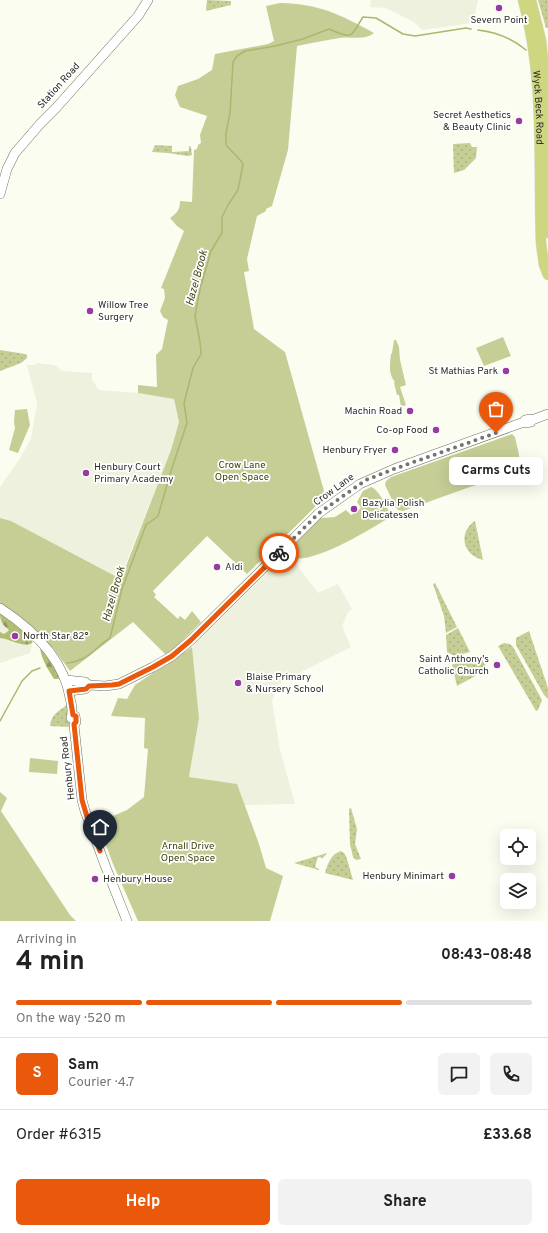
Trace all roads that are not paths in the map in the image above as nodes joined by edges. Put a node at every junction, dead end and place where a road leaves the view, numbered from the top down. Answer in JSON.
{"nodes":[{"id":1,"x":148,"y":0,"type":"edge"},
{"id":2,"x":523,"y":0,"type":"edge"},
{"id":3,"x":531,"y":0,"type":"edge"},
{"id":4,"x":0,"y":194,"type":"edge"},
{"id":5,"x":548,"y":233,"type":"edge"},
{"id":6,"x":548,"y":276,"type":"edge"},
{"id":7,"x":548,"y":414,"type":"edge"},
{"id":8,"x":0,"y":608,"type":"edge"},
{"id":9,"x":66,"y":680,"type":"junction"},
{"id":10,"x":89,"y":686,"type":"junction"},
{"id":11,"x":69,"y":691,"type":"junction"},
{"id":12,"x":128,"y":921,"type":"edge"}],
"edges":[{"from":1,"to":4,"type":"main road","name":"Station Road"},
{"from":2,"to":6,"type":"main road","name":"Wyck Beck Road"},
{"from":3,"to":5,"type":"main road","name":"Wyck Beck Road"},
{"from":7,"to":10,"type":"main road","name":"Crow Lane"},
{"from":8,"to":9,"type":"main road","name":"Henbury Road"},
{"from":9,"to":10,"type":"main road","name":"Crow Lane"},
{"from":9,"to":11,"type":"main road","name":"Henbury Road"},
{"from":10,"to":11,"type":"main road","name":"Crow Lane"},
{"from":11,"to":12,"type":"main road","name":"Henbury Road"}]}
